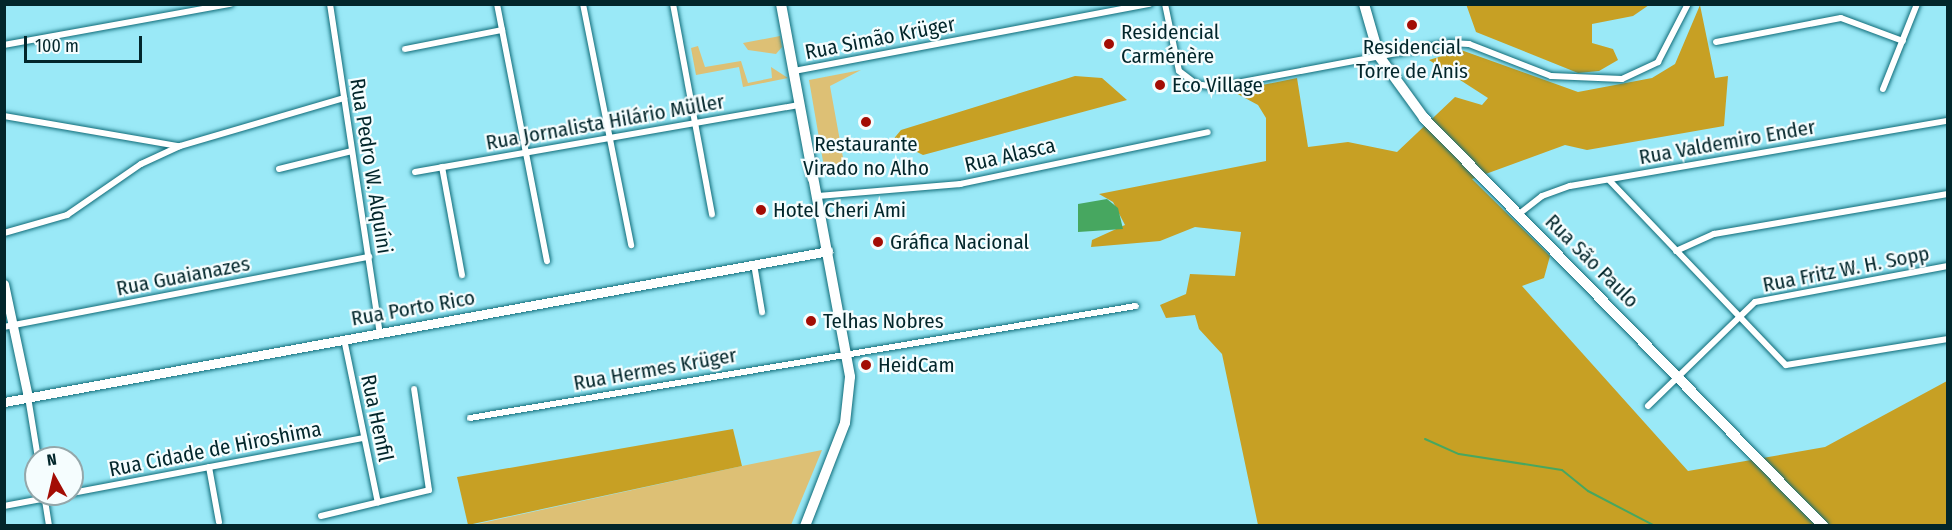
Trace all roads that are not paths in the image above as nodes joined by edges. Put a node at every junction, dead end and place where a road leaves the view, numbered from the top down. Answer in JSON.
{"nodes":[{"id":1,"x":230,"y":4,"type":"edge"},
{"id":2,"x":330,"y":4,"type":"edge"},
{"id":3,"x":497,"y":4,"type":"edge"},
{"id":4,"x":583,"y":4,"type":"edge"},
{"id":5,"x":673,"y":4,"type":"edge"},
{"id":6,"x":781,"y":4,"type":"edge"},
{"id":7,"x":1150,"y":4,"type":"edge"},
{"id":8,"x":1165,"y":4,"type":"edge"},
{"id":9,"x":1364,"y":4,"type":"edge"},
{"id":10,"x":1688,"y":4,"type":"edge"},
{"id":11,"x":1917,"y":4,"type":"edge"},
{"id":12,"x":502,"y":30,"type":"junction"},
{"id":13,"x":1903,"y":41,"type":"junction"},
{"id":14,"x":1716,"y":42,"type":"dead end"},
{"id":15,"x":4,"y":45,"type":"edge"},
{"id":16,"x":405,"y":49,"type":"dead end"},
{"id":17,"x":1379,"y":56,"type":"junction"},
{"id":18,"x":794,"y":71,"type":"junction"},
{"id":19,"x":1883,"y":89,"type":"dead end"},
{"id":20,"x":344,"y":98,"type":"junction"},
{"id":21,"x":800,"y":105,"type":"junction"},
{"id":22,"x":4,"y":116,"type":"edge"},
{"id":23,"x":1947,"y":121,"type":"edge"},
{"id":24,"x":695,"y":123,"type":"junction"},
{"id":25,"x":1208,"y":132,"type":"dead end"},
{"id":26,"x":609,"y":138,"type":"junction"},
{"id":27,"x":180,"y":146,"type":"junction"},
{"id":28,"x":352,"y":151,"type":"junction"},
{"id":29,"x":525,"y":153,"type":"junction"},
{"id":30,"x":442,"y":167,"type":"junction"},
{"id":31,"x":279,"y":170,"type":"dead end"},
{"id":32,"x":415,"y":172,"type":"dead end"},
{"id":33,"x":1609,"y":180,"type":"junction"},
{"id":34,"x":1947,"y":194,"type":"edge"},
{"id":35,"x":818,"y":196,"type":"junction"},
{"id":36,"x":1519,"y":213,"type":"junction"},
{"id":37,"x":712,"y":214,"type":"dead end"},
{"id":38,"x":4,"y":233,"type":"edge"},
{"id":39,"x":631,"y":245,"type":"dead end"},
{"id":40,"x":828,"y":250,"type":"junction"},
{"id":41,"x":1676,"y":252,"type":"junction"},
{"id":42,"x":369,"y":257,"type":"junction"},
{"id":43,"x":547,"y":261,"type":"dead end"},
{"id":44,"x":754,"y":264,"type":"junction"},
{"id":45,"x":1947,"y":266,"type":"edge"},
{"id":46,"x":462,"y":275,"type":"dead end"},
{"id":47,"x":4,"y":284,"type":"edge"},
{"id":48,"x":1136,"y":306,"type":"dead end"},
{"id":49,"x":762,"y":312,"type":"dead end"},
{"id":50,"x":1738,"y":318,"type":"junction"},
{"id":51,"x":9,"y":327,"type":"edge"},
{"id":52,"x":380,"y":333,"type":"junction"},
{"id":53,"x":344,"y":339,"type":"junction"},
{"id":54,"x":1947,"y":339,"type":"edge"},
{"id":55,"x":847,"y":353,"type":"junction"},
{"id":56,"x":1679,"y":376,"type":"junction"},
{"id":57,"x":414,"y":390,"type":"dead end"},
{"id":58,"x":28,"y":397,"type":"junction"},
{"id":59,"x":4,"y":402,"type":"edge"},
{"id":60,"x":1648,"y":406,"type":"dead end"},
{"id":61,"x":470,"y":418,"type":"dead end"},
{"id":62,"x":364,"y":438,"type":"junction"},
{"id":63,"x":36,"y":446,"type":"edge"},
{"id":64,"x":209,"y":467,"type":"junction"},
{"id":65,"x":84,"y":491,"type":"edge"},
{"id":66,"x":24,"y":501,"type":"edge"},
{"id":67,"x":378,"y":503,"type":"junction"},
{"id":68,"x":4,"y":506,"type":"edge"},
{"id":69,"x":46,"y":506,"type":"edge"},
{"id":70,"x":321,"y":516,"type":"dead end"},
{"id":71,"x":219,"y":522,"type":"dead end"},
{"id":72,"x":49,"y":525,"type":"edge"},
{"id":73,"x":805,"y":525,"type":"edge"},
{"id":74,"x":1823,"y":525,"type":"edge"}],
"edges":[{"from":1,"to":15,"type":"street"},
{"from":2,"to":20,"type":"street","name":"Rua Pedro W. Alquíni"},
{"from":3,"to":12,"type":"street"},
{"from":4,"to":26,"type":"street"},
{"from":5,"to":24,"type":"street"},
{"from":6,"to":18,"type":"main road"},
{"from":7,"to":18,"type":"street","name":"Rua Simão Krüger"},
{"from":8,"to":17,"type":"street"},
{"from":9,"to":17,"type":"main road","name":"Rua São Paulo"},
{"from":10,"to":17,"type":"street"},
{"from":11,"to":13,"type":"street"},
{"from":12,"to":16,"type":"street"},
{"from":12,"to":29,"type":"street"},
{"from":13,"to":14,"type":"street"},
{"from":13,"to":19,"type":"street"},
{"from":17,"to":36,"type":"main road","name":"Rua São Paulo"},
{"from":18,"to":21,"type":"main road"},
{"from":20,"to":27,"type":"street"},
{"from":20,"to":28,"type":"street","name":"Rua Pedro W. Alquíni"},
{"from":21,"to":24,"type":"street","name":"Rua Jornalista Hilário Müller"},
{"from":21,"to":35,"type":"main road"},
{"from":22,"to":27,"type":"street"},
{"from":23,"to":33,"type":"street","name":"Rua Valdemiro Ender"},
{"from":24,"to":26,"type":"street","name":"Rua Jornalista Hilário Müller"},
{"from":24,"to":37,"type":"street"},
{"from":25,"to":35,"type":"street","name":"Rua Alasca"},
{"from":26,"to":29,"type":"street","name":"Rua Jornalista Hilário Müller"},
{"from":26,"to":39,"type":"street"},
{"from":27,"to":38,"type":"street"},
{"from":28,"to":31,"type":"street"},
{"from":28,"to":42,"type":"street","name":"Rua Pedro W. Alquíni"},
{"from":29,"to":30,"type":"street","name":"Rua Jornalista Hilário Müller"},
{"from":29,"to":43,"type":"street"},
{"from":30,"to":32,"type":"street","name":"Rua Jornalista Hilário Müller"},
{"from":30,"to":46,"type":"street"},
{"from":33,"to":36,"type":"street","name":"Rua Valdemiro Ender"},
{"from":33,"to":41,"type":"street"},
{"from":34,"to":41,"type":"street"},
{"from":35,"to":40,"type":"main road"},
{"from":36,"to":56,"type":"main road","name":"Rua São Paulo"},
{"from":40,"to":44,"type":"main road","name":"Rua Porto Rico"},
{"from":40,"to":55,"type":"main road"},
{"from":41,"to":50,"type":"street"},
{"from":42,"to":51,"type":"street","name":"Rua Guaianazes"},
{"from":42,"to":52,"type":"street","name":"Rua Pedro W. Alquíni"},
{"from":44,"to":49,"type":"street"},
{"from":44,"to":52,"type":"main road","name":"Rua Porto Rico"},
{"from":45,"to":50,"type":"street","name":"Rua Fritz W. H. Sopp"},
{"from":47,"to":51,"type":"main road"},
{"from":48,"to":55,"type":"street","name":"Rua Hermes Krüger"},
{"from":50,"to":54,"type":"street"},
{"from":50,"to":56,"type":"street","name":"Rua Fritz W. H. Sopp"},
{"from":51,"to":58,"type":"main road"},
{"from":52,"to":53,"type":"main road","name":"Rua Porto Rico"},
{"from":53,"to":58,"type":"main road","name":"Rua Porto Rico"},
{"from":53,"to":62,"type":"street","name":"Rua Henfil"},
{"from":55,"to":61,"type":"street","name":"Rua Hermes Krüger"},
{"from":55,"to":73,"type":"main road"},
{"from":56,"to":60,"type":"street","name":"Rua Fritz W. H. Sopp"},
{"from":56,"to":74,"type":"main road","name":"Rua São Paulo"},
{"from":57,"to":67,"type":"street"},
{"from":58,"to":59,"type":"main road","name":"Rua Porto Rico"},
{"from":58,"to":63,"type":"street"},
{"from":62,"to":64,"type":"street","name":"Rua Cidade de Hiroshima"},
{"from":62,"to":67,"type":"street","name":"Rua Henfil"},
{"from":64,"to":65,"type":"street","name":"Rua Cidade de Hiroshima"},
{"from":64,"to":71,"type":"street"},
{"from":66,"to":68,"type":"street","name":"Rua Cidade de Hiroshima"},
{"from":67,"to":70,"type":"street"},
{"from":69,"to":72,"type":"street"}]}
